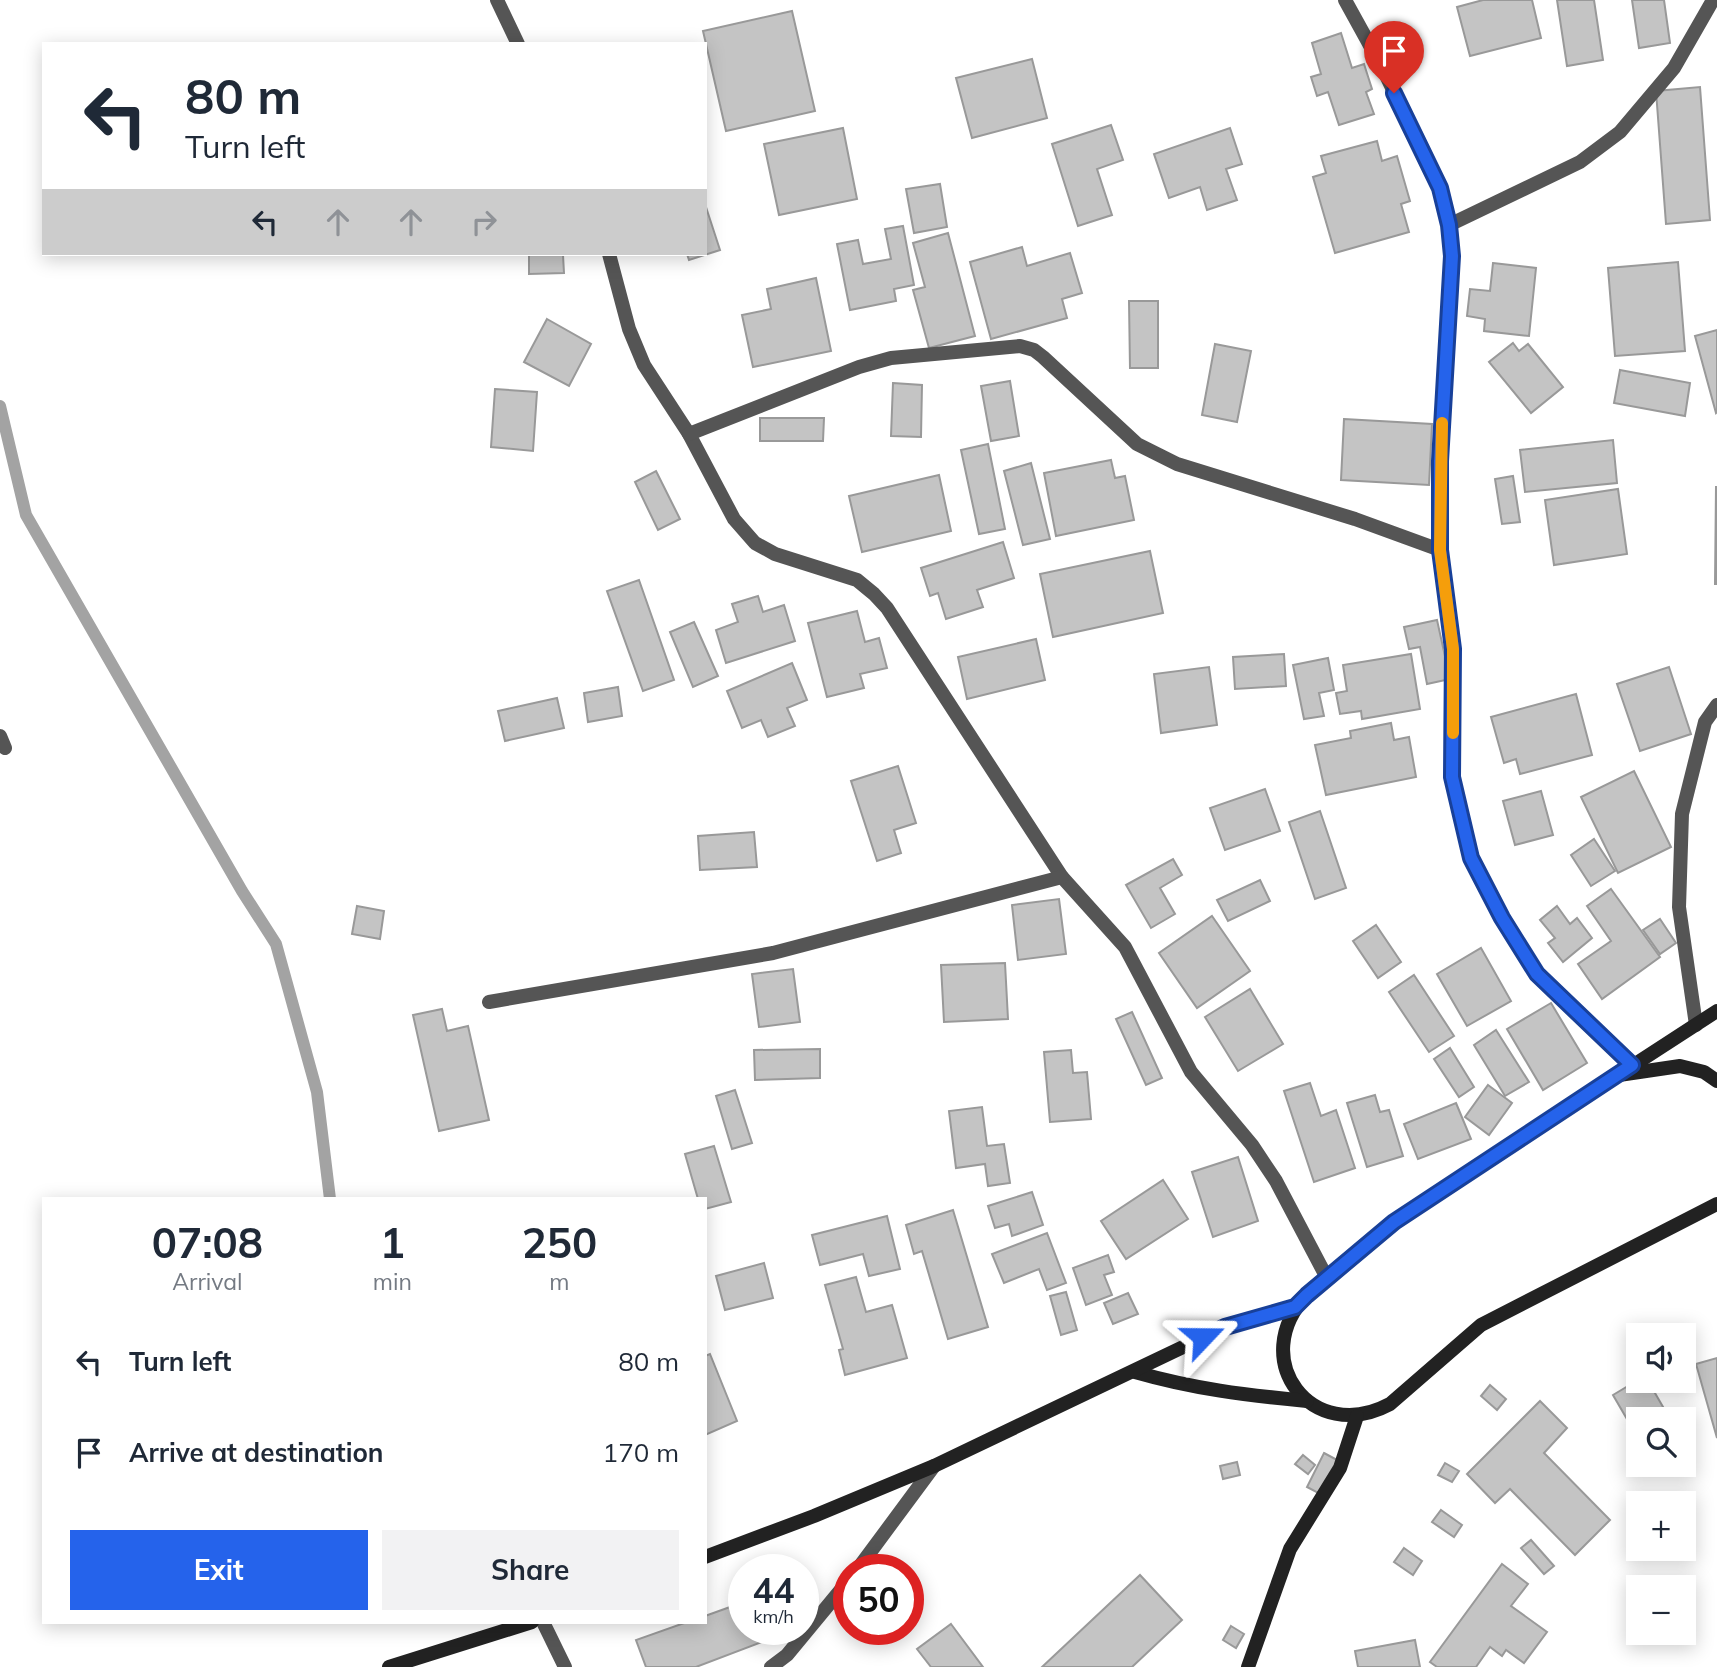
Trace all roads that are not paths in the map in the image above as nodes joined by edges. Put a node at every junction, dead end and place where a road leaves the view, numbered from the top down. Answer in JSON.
{"nodes":[{"id":1,"x":497,"y":0,"type":"edge"},
{"id":2,"x":1345,"y":0,"type":"edge"},
{"id":3,"x":1713,"y":0,"type":"edge"},
{"id":4,"x":517,"y":42,"type":"edge"},
{"id":5,"x":1449,"y":225,"type":"junction"},
{"id":6,"x":610,"y":256,"type":"edge"},
{"id":7,"x":690,"y":434,"type":"junction"},
{"id":8,"x":1440,"y":550,"type":"junction"},
{"id":9,"x":1717,"y":705,"type":"edge"},
{"id":10,"x":1062,"y":877,"type":"junction"},
{"id":11,"x":489,"y":1002,"type":"dead end"},
{"id":12,"x":1717,"y":1011,"type":"edge"},
{"id":13,"x":1696,"y":1025,"type":"junction"},
{"id":14,"x":1632,"y":1065,"type":"junction"},
{"id":15,"x":1619,"y":1075,"type":"junction"},
{"id":16,"x":1717,"y":1081,"type":"edge"},
{"id":17,"x":1717,"y":1204,"type":"edge"},
{"id":18,"x":1327,"y":1278,"type":"junction"},
{"id":19,"x":1295,"y":1307,"type":"junction"},
{"id":20,"x":1135,"y":1372,"type":"junction"},
{"id":21,"x":1307,"y":1401,"type":"junction"},
{"id":22,"x":1357,"y":1416,"type":"junction"},
{"id":23,"x":934,"y":1466,"type":"junction"},
{"id":24,"x":869,"y":1554,"type":"edge"},
{"id":25,"x":707,"y":1557,"type":"edge"},
{"id":26,"x":833,"y":1600,"type":"edge"},
{"id":27,"x":527,"y":1624,"type":"edge"},
{"id":28,"x":544,"y":1624,"type":"edge"},
{"id":29,"x":389,"y":1667,"type":"edge"},
{"id":30,"x":565,"y":1667,"type":"edge"},
{"id":31,"x":771,"y":1667,"type":"edge"},
{"id":32,"x":1248,"y":1667,"type":"edge"}],
"edges":[{"from":1,"to":4,"type":"street"},
{"from":2,"to":5,"type":"street"},
{"from":3,"to":5,"type":"street"},
{"from":5,"to":8,"type":"street"},
{"from":6,"to":7,"type":"street"},
{"from":7,"to":8,"type":"street"},
{"from":7,"to":10,"type":"street"},
{"from":8,"to":14,"type":"street"},
{"from":9,"to":13,"type":"street"},
{"from":10,"to":11,"type":"street"},
{"from":10,"to":18,"type":"street"},
{"from":12,"to":13,"type":"main road"},
{"from":13,"to":14,"type":"main road"},
{"from":14,"to":15,"type":"main road"},
{"from":15,"to":16,"type":"main road"},
{"from":15,"to":18,"type":"main road"},
{"from":17,"to":22,"type":"main road"},
{"from":18,"to":19,"type":"main road"},
{"from":19,"to":20,"type":"main road"},
{"from":19,"to":21,"type":"main road"},
{"from":20,"to":21,"type":"main road"},
{"from":20,"to":23,"type":"main road"},
{"from":21,"to":22,"type":"main road"},
{"from":22,"to":32,"type":"main road"},
{"from":23,"to":24,"type":"street"},
{"from":23,"to":25,"type":"main road"},
{"from":26,"to":31,"type":"street"},
{"from":27,"to":29,"type":"main road"},
{"from":28,"to":30,"type":"street"}]}
